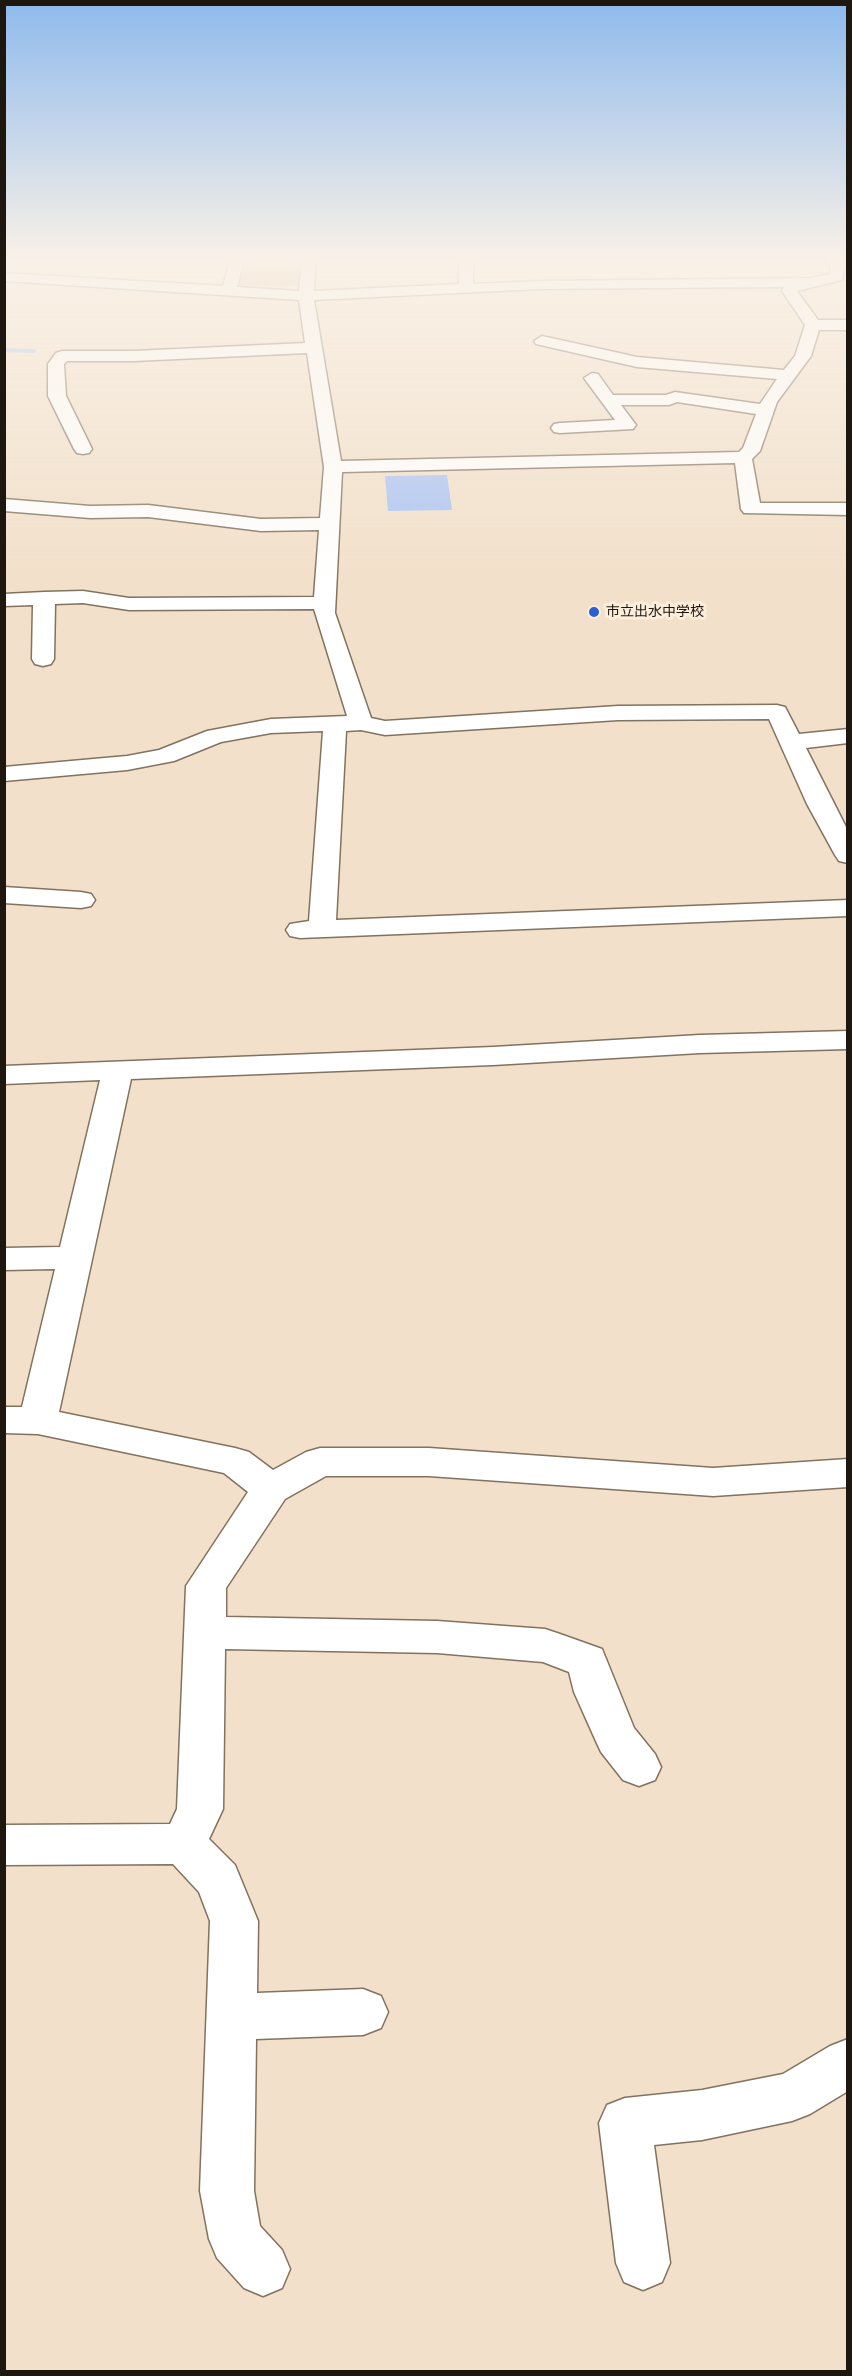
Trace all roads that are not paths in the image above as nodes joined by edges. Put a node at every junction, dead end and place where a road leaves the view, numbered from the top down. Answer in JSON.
{"nodes":[{"id":1,"x":56,"y":368,"type":"edge"},
{"id":2,"x":316,"y":368,"type":"edge"},
{"id":3,"x":706,"y":368,"type":"edge"},
{"id":4,"x":794,"y":368,"type":"edge"},
{"id":5,"x":789,"y":375,"type":"junction"},
{"id":6,"x":592,"y":378,"type":"dead end"},
{"id":7,"x":608,"y":400,"type":"junction"},
{"id":8,"x":767,"y":410,"type":"junction"},
{"id":9,"x":560,"y":428,"type":"dead end"},
{"id":10,"x":83,"y":449,"type":"dead end"},
{"id":11,"x":743,"y":457,"type":"junction"},
{"id":12,"x":333,"y":467,"type":"junction"},
{"id":13,"x":4,"y":505,"type":"edge"},
{"id":14,"x":848,"y":509,"type":"edge"},
{"id":15,"x":329,"y":524,"type":"junction"},
{"id":16,"x":44,"y":598,"type":"junction"},
{"id":17,"x":4,"y":600,"type":"edge"},
{"id":18,"x":324,"y":603,"type":"junction"},
{"id":19,"x":43,"y":659,"type":"dead end"},
{"id":20,"x":361,"y":723,"type":"junction"},
{"id":21,"x":335,"y":724,"type":"junction"},
{"id":22,"x":848,"y":736,"type":"edge"},
{"id":23,"x":793,"y":742,"type":"junction"},
{"id":24,"x":4,"y":774,"type":"edge"},
{"id":25,"x":848,"y":855,"type":"edge"},
{"id":26,"x":4,"y":895,"type":"edge"},
{"id":27,"x":81,"y":900,"type":"dead end"},
{"id":28,"x":848,"y":908,"type":"edge"},
{"id":29,"x":848,"y":1040,"type":"edge"},
{"id":30,"x":118,"y":1069,"type":"junction"},
{"id":31,"x":4,"y":1075,"type":"edge"},
{"id":32,"x":75,"y":1258,"type":"junction"},
{"id":33,"x":4,"y":1259,"type":"edge"},
{"id":34,"x":21,"y":1420,"type":"edge"},
{"id":35,"x":848,"y":1473,"type":"edge"},
{"id":36,"x":271,"y":1489,"type":"junction"},
{"id":37,"x":204,"y":1633,"type":"junction"},
{"id":38,"x":639,"y":1767,"type":"dead end"},
{"id":39,"x":4,"y":1845,"type":"edge"},
{"id":40,"x":184,"y":1845,"type":"junction"},
{"id":41,"x":363,"y":2012,"type":"dead end"},
{"id":42,"x":233,"y":2017,"type":"junction"},
{"id":43,"x":848,"y":2063,"type":"edge"},
{"id":44,"x":644,"y":2264,"type":"dead end"},
{"id":45,"x":263,"y":2269,"type":"dead end"}],
"edges":[{"from":1,"to":10,"type":"street"},
{"from":2,"to":12,"type":"street"},
{"from":3,"to":5,"type":"street"},
{"from":4,"to":5,"type":"street"},
{"from":5,"to":8,"type":"street"},
{"from":6,"to":7,"type":"street"},
{"from":7,"to":8,"type":"street"},
{"from":7,"to":9,"type":"street"},
{"from":8,"to":11,"type":"street"},
{"from":11,"to":12,"type":"street"},
{"from":11,"to":14,"type":"street"},
{"from":12,"to":15,"type":"street"},
{"from":13,"to":15,"type":"street"},
{"from":15,"to":18,"type":"street"},
{"from":16,"to":17,"type":"street"},
{"from":16,"to":18,"type":"street"},
{"from":16,"to":19,"type":"street"},
{"from":18,"to":20,"type":"street"},
{"from":20,"to":21,"type":"street"},
{"from":20,"to":23,"type":"street"},
{"from":21,"to":24,"type":"street"},
{"from":21,"to":28,"type":"street"},
{"from":22,"to":23,"type":"street"},
{"from":23,"to":25,"type":"street"},
{"from":26,"to":27,"type":"street"},
{"from":29,"to":30,"type":"street"},
{"from":30,"to":31,"type":"street"},
{"from":30,"to":32,"type":"street"},
{"from":32,"to":33,"type":"street"},
{"from":32,"to":34,"type":"street"},
{"from":34,"to":36,"type":"street"},
{"from":35,"to":36,"type":"street"},
{"from":36,"to":37,"type":"street"},
{"from":37,"to":38,"type":"street"},
{"from":37,"to":40,"type":"street"},
{"from":39,"to":40,"type":"street"},
{"from":40,"to":42,"type":"street"},
{"from":41,"to":42,"type":"street"},
{"from":42,"to":45,"type":"street"},
{"from":43,"to":44,"type":"street"}]}
